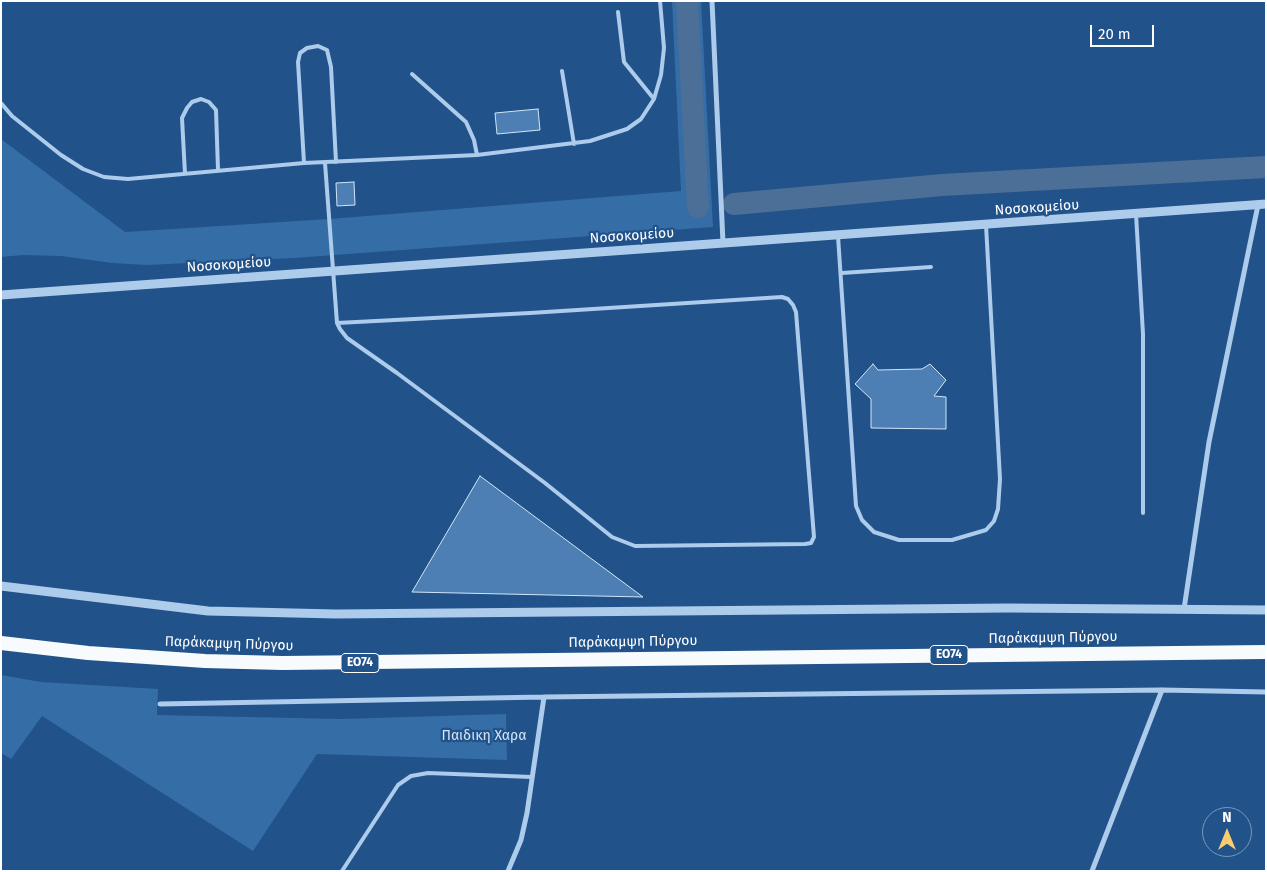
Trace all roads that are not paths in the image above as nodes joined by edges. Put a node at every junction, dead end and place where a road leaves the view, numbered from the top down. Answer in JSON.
{"nodes":[{"id":1,"x":660,"y":1,"type":"edge"},
{"id":2,"x":712,"y":1,"type":"edge"},
{"id":3,"x":618,"y":12,"type":"dead end"},
{"id":4,"x":562,"y":71,"type":"dead end"},
{"id":5,"x":412,"y":74,"type":"dead end"},
{"id":6,"x":654,"y":99,"type":"junction"},
{"id":7,"x":1,"y":104,"type":"edge"},
{"id":8,"x":574,"y":144,"type":"junction"},
{"id":9,"x":477,"y":155,"type":"junction"},
{"id":10,"x":336,"y":162,"type":"junction"},
{"id":11,"x":304,"y":163,"type":"junction"},
{"id":12,"x":325,"y":163,"type":"junction"},
{"id":13,"x":218,"y":170,"type":"junction"},
{"id":14,"x":185,"y":174,"type":"junction"},
{"id":15,"x":1262,"y":205,"type":"edge"},
{"id":16,"x":1136,"y":214,"type":"junction"},
{"id":17,"x":986,"y":225,"type":"junction"},
{"id":18,"x":838,"y":236,"type":"junction"},
{"id":19,"x":724,"y":243,"type":"junction"},
{"id":20,"x":932,"y":267,"type":"dead end"},
{"id":21,"x":332,"y":272,"type":"junction"},
{"id":22,"x":842,"y":273,"type":"junction"},
{"id":23,"x":1,"y":295,"type":"edge"},
{"id":24,"x":337,"y":323,"type":"junction"},
{"id":25,"x":1144,"y":513,"type":"dead end"},
{"id":26,"x":1,"y":586,"type":"edge"},
{"id":27,"x":1184,"y":609,"type":"junction"},
{"id":28,"x":1266,"y":610,"type":"edge"},
{"id":29,"x":1,"y":643,"type":"edge"},
{"id":30,"x":1266,"y":652,"type":"edge"},
{"id":31,"x":1162,"y":690,"type":"junction"},
{"id":32,"x":1266,"y":692,"type":"edge"},
{"id":33,"x":544,"y":697,"type":"junction"},
{"id":34,"x":160,"y":704,"type":"dead end"},
{"id":35,"x":532,"y":777,"type":"junction"},
{"id":36,"x":342,"y":871,"type":"edge"},
{"id":37,"x":508,"y":871,"type":"edge"},
{"id":38,"x":1092,"y":871,"type":"edge"}],
"edges":[{"from":1,"to":6,"type":"lane"},
{"from":2,"to":19,"type":"street"},
{"from":3,"to":6,"type":"lane"},
{"from":4,"to":8,"type":"lane"},
{"from":5,"to":9,"type":"lane"},
{"from":6,"to":8,"type":"lane"},
{"from":7,"to":14,"type":"lane"},
{"from":8,"to":9,"type":"lane"},
{"from":9,"to":10,"type":"lane"},
{"from":10,"to":11,"type":"lane"},
{"from":10,"to":12,"type":"lane"},
{"from":11,"to":12,"type":"lane"},
{"from":11,"to":13,"type":"lane"},
{"from":12,"to":21,"type":"lane"},
{"from":13,"to":14,"type":"lane"},
{"from":13,"to":14,"type":"lane"},
{"from":15,"to":16,"type":"street","name":"Νοσοκομείου"},
{"from":15,"to":27,"type":"street"},
{"from":16,"to":17,"type":"street","name":"Νοσοκομείου"},
{"from":16,"to":25,"type":"lane"},
{"from":17,"to":18,"type":"street","name":"Νοσοκομείου"},
{"from":17,"to":22,"type":"lane"},
{"from":18,"to":19,"type":"street","name":"Νοσοκομείου"},
{"from":18,"to":22,"type":"lane"},
{"from":19,"to":21,"type":"street","name":"Νοσοκομείου"},
{"from":20,"to":22,"type":"lane"},
{"from":21,"to":23,"type":"street","name":"Νοσοκομείου"},
{"from":21,"to":24,"type":"lane"},
{"from":24,"to":24,"type":"lane"},
{"from":26,"to":27,"type":"street"},
{"from":27,"to":28,"type":"street"},
{"from":29,"to":30,"type":"highway","name":"Παράκαμψη Πύργου","number":"ΕΟ74"},
{"from":31,"to":32,"type":"street"},
{"from":31,"to":33,"type":"street"},
{"from":31,"to":38,"type":"street"},
{"from":33,"to":34,"type":"street"},
{"from":33,"to":35,"type":"street"},
{"from":35,"to":36,"type":"lane"},
{"from":35,"to":37,"type":"street"}]}
